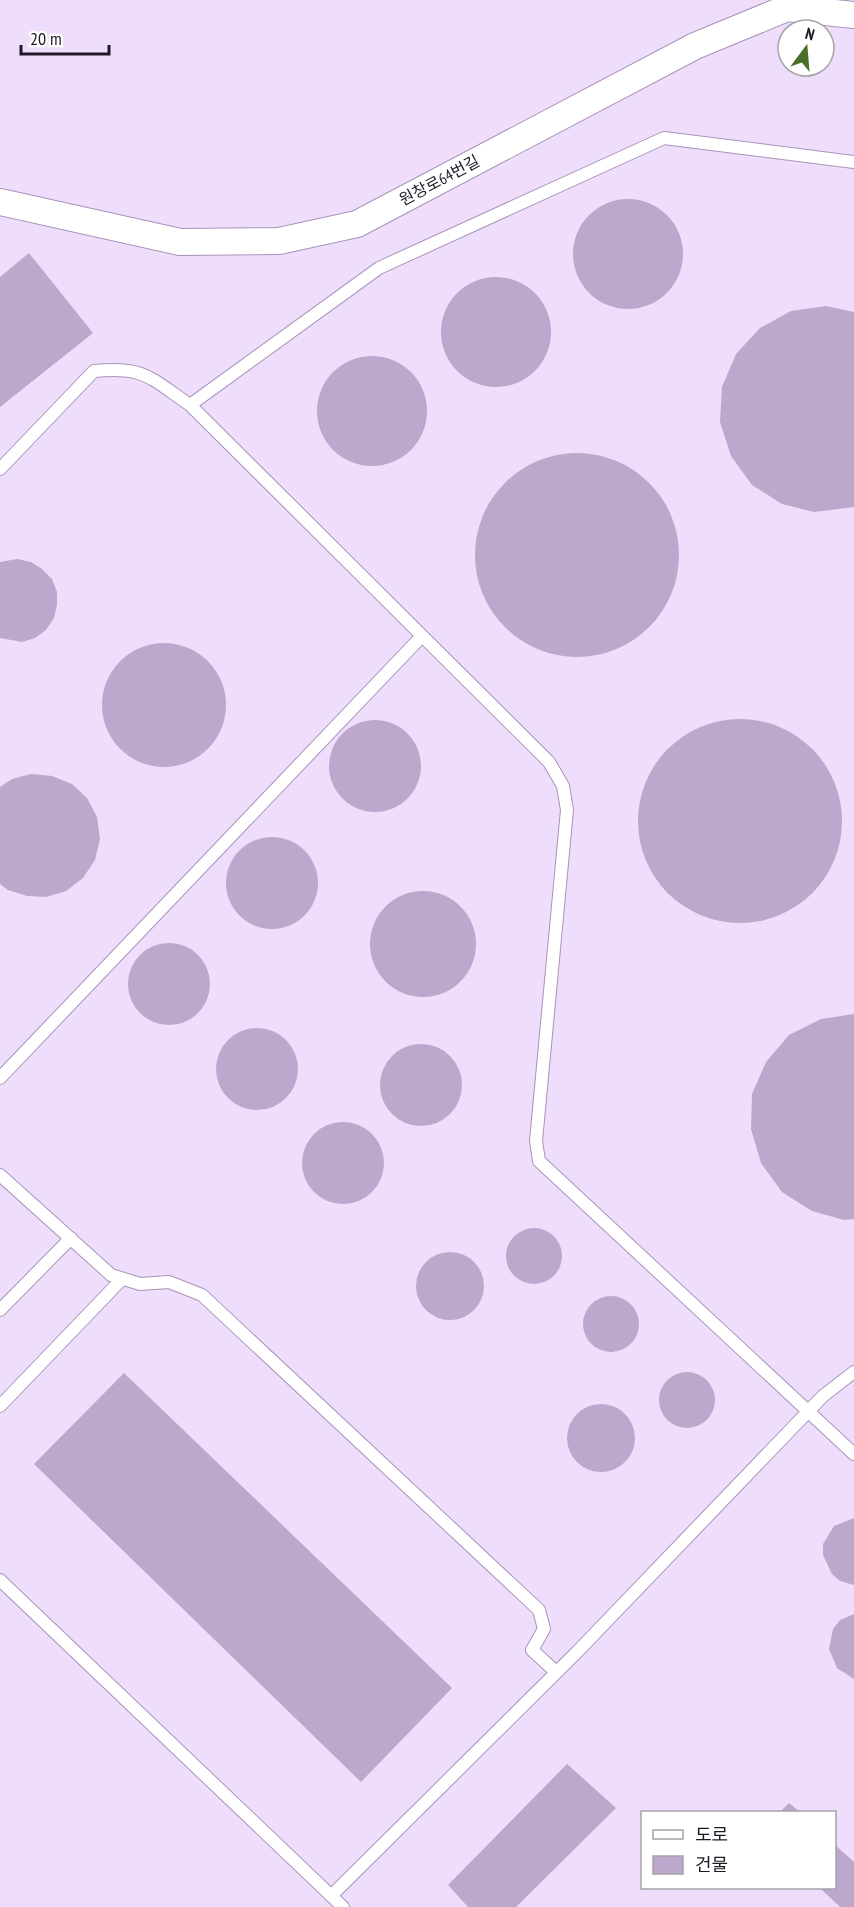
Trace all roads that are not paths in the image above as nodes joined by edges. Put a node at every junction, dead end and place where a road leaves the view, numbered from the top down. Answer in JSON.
{"nodes":[{"id":1,"x":854,"y":15,"type":"edge"},
{"id":2,"x":854,"y":162,"type":"edge"},
{"id":3,"x":0,"y":202,"type":"edge"},
{"id":4,"x":190,"y":405,"type":"junction"},
{"id":5,"x":0,"y":469,"type":"edge"},
{"id":6,"x":422,"y":636,"type":"junction"},
{"id":7,"x":0,"y":1078,"type":"edge"},
{"id":8,"x":0,"y":1175,"type":"edge"},
{"id":9,"x":71,"y":1239,"type":"junction"},
{"id":10,"x":122,"y":1279,"type":"junction"},
{"id":11,"x":0,"y":1310,"type":"edge"},
{"id":12,"x":854,"y":1372,"type":"edge"},
{"id":13,"x":0,"y":1406,"type":"edge"},
{"id":14,"x":807,"y":1413,"type":"junction"},
{"id":15,"x":854,"y":1454,"type":"edge"},
{"id":16,"x":0,"y":1580,"type":"edge"},
{"id":17,"x":556,"y":1672,"type":"junction"},
{"id":18,"x":331,"y":1896,"type":"junction"},
{"id":19,"x":343,"y":1907,"type":"edge"}],
"edges":[{"from":1,"to":3,"type":"street","name":"원창로64번길"},
{"from":2,"to":4,"type":"lane"},
{"from":4,"to":5,"type":"lane"},
{"from":4,"to":6,"type":"lane"},
{"from":6,"to":7,"type":"lane"},
{"from":6,"to":14,"type":"lane"},
{"from":8,"to":9,"type":"lane"},
{"from":9,"to":10,"type":"lane"},
{"from":9,"to":11,"type":"lane"},
{"from":10,"to":13,"type":"lane"},
{"from":10,"to":17,"type":"lane"},
{"from":12,"to":14,"type":"lane"},
{"from":14,"to":15,"type":"lane"},
{"from":14,"to":17,"type":"lane"},
{"from":16,"to":18,"type":"lane"},
{"from":17,"to":18,"type":"lane"},
{"from":18,"to":19,"type":"lane"}]}
